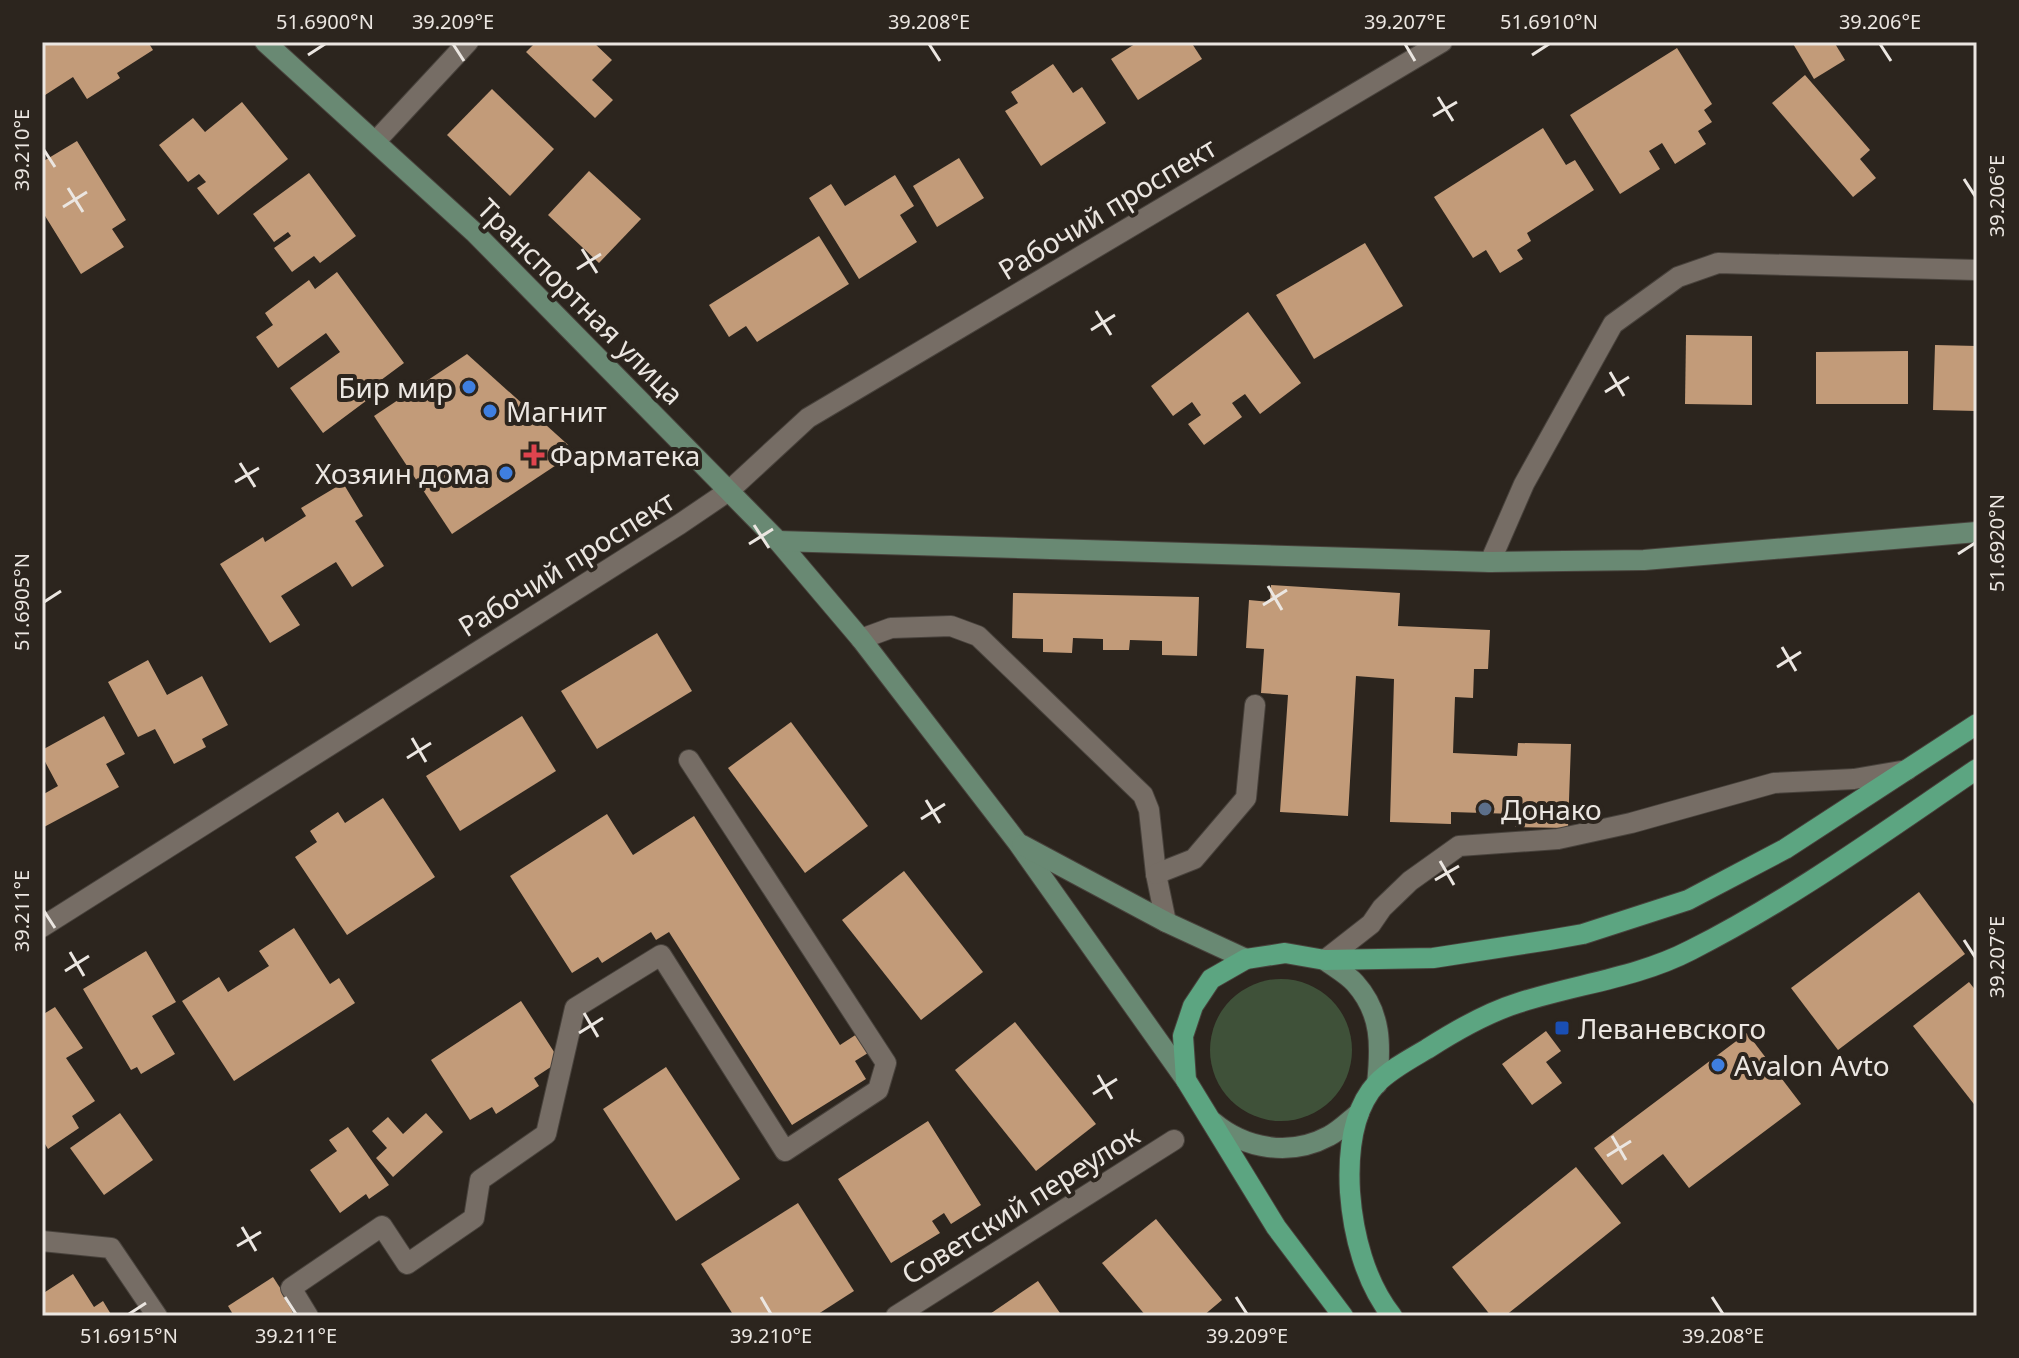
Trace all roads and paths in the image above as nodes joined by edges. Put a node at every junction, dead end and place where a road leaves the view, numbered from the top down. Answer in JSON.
{"nodes":[{"id":1,"x":265,"y":42,"type":"edge"},
{"id":2,"x":468,"y":42,"type":"edge"},
{"id":3,"x":1442,"y":42,"type":"edge"},
{"id":4,"x":376,"y":141,"type":"junction"},
{"id":5,"x":1977,"y":270,"type":"edge"},
{"id":6,"x":730,"y":490,"type":"junction"},
{"id":7,"x":1977,"y":532,"type":"edge"},
{"id":8,"x":778,"y":541,"type":"junction"},
{"id":9,"x":1490,"y":562,"type":"junction"},
{"id":10,"x":861,"y":639,"type":"junction"},
{"id":11,"x":1255,"y":705,"type":"dead end"},
{"id":12,"x":1977,"y":724,"type":"edge"},
{"id":13,"x":689,"y":760,"type":"dead end"},
{"id":14,"x":1911,"y":769,"type":"junction"},
{"id":15,"x":1977,"y":769,"type":"edge"},
{"id":16,"x":1018,"y":843,"type":"junction"},
{"id":17,"x":1156,"y":874,"type":"junction"},
{"id":18,"x":1166,"y":922,"type":"junction"},
{"id":19,"x":42,"y":927,"type":"edge"},
{"id":20,"x":1246,"y":959,"type":"junction"},
{"id":21,"x":1325,"y":960,"type":"junction"},
{"id":22,"x":1186,"y":1080,"type":"junction"},
{"id":23,"x":1377,"y":1084,"type":"junction"},
{"id":24,"x":1359,"y":1113,"type":"junction"},
{"id":25,"x":1207,"y":1117,"type":"junction"},
{"id":26,"x":1174,"y":1140,"type":"dead end"},
{"id":27,"x":42,"y":1241,"type":"edge"},
{"id":28,"x":157,"y":1316,"type":"edge"},
{"id":29,"x":308,"y":1316,"type":"edge"},
{"id":30,"x":896,"y":1316,"type":"edge"},
{"id":31,"x":1343,"y":1316,"type":"edge"},
{"id":32,"x":1392,"y":1316,"type":"edge"}],
"edges":[{"from":1,"to":4,"type":"main road","name":"Транспортная улица"},
{"from":2,"to":4,"type":"street"},
{"from":3,"to":6,"type":"street","name":"Рабочий проспект"},
{"from":4,"to":6,"type":"main road","name":"Транспортная улица"},
{"from":5,"to":9,"type":"street"},
{"from":6,"to":8,"type":"main road","name":"Транспортная улица"},
{"from":6,"to":19,"type":"street","name":"Рабочий проспект"},
{"from":7,"to":9,"type":"main road"},
{"from":8,"to":9,"type":"main road"},
{"from":8,"to":10,"type":"main road","name":"Транспортная улица"},
{"from":10,"to":16,"type":"main road","name":"Транспортная улица"},
{"from":10,"to":17,"type":"street"},
{"from":11,"to":17,"type":"street"},
{"from":12,"to":14,"type":"main road"},
{"from":13,"to":29,"type":"street"},
{"from":14,"to":21,"type":"main road"},
{"from":14,"to":21,"type":"street"},
{"from":15,"to":23,"type":"main road"},
{"from":16,"to":18,"type":"main road","name":"Транспортная улица"},
{"from":16,"to":22,"type":"main road","name":"Транспортная улица"},
{"from":17,"to":18,"type":"street"},
{"from":18,"to":20,"type":"main road","name":"Транспортная улица"},
{"from":20,"to":21,"type":"main road","name":"Транспортная улица"},
{"from":20,"to":22,"type":"main road","name":"Транспортная улица"},
{"from":21,"to":23,"type":"main road","name":"Транспортная улица"},
{"from":22,"to":25,"type":"main road","name":"Транспортная улица"},
{"from":23,"to":24,"type":"main road","name":"Транспортная улица"},
{"from":24,"to":25,"type":"main road","name":"Транспортная улица"},
{"from":24,"to":32,"type":"main road"},
{"from":25,"to":31,"type":"main road"},
{"from":26,"to":30,"type":"street","name":"Советский переулок"},
{"from":27,"to":28,"type":"street"}]}
